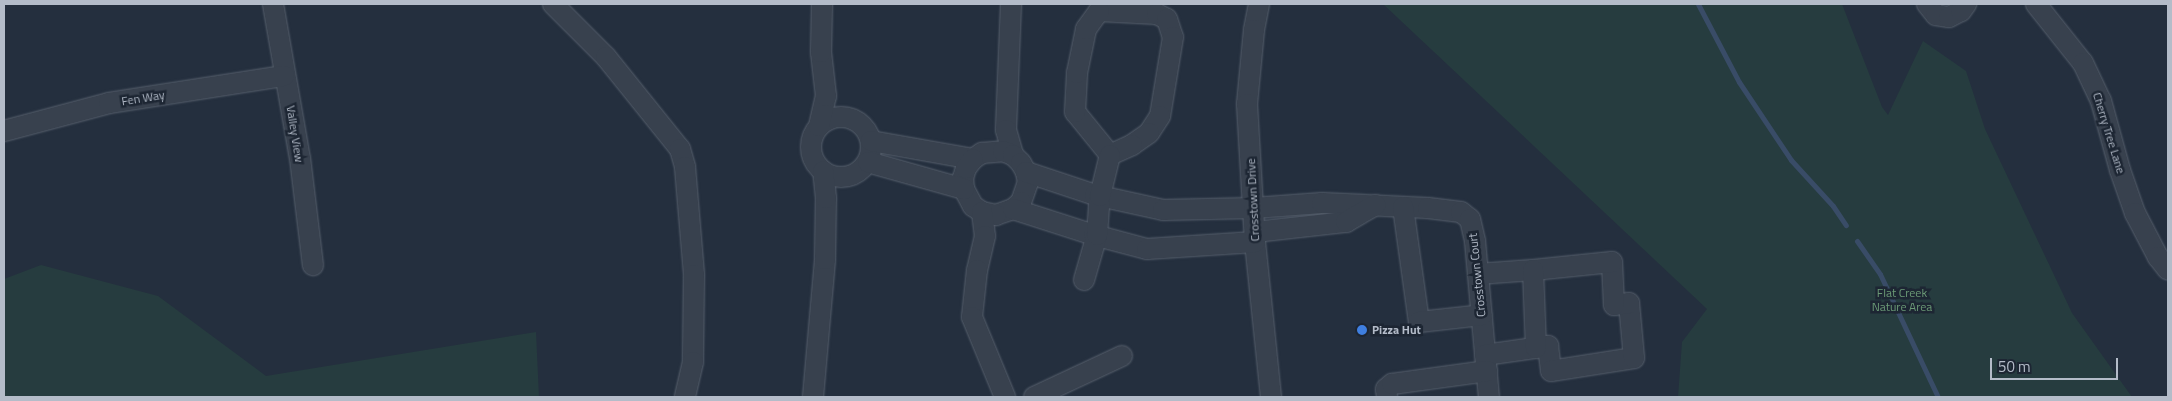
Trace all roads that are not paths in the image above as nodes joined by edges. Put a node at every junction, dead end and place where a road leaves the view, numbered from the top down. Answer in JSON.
{"nodes":[{"id":1,"x":273,"y":4,"type":"edge"},
{"id":2,"x":553,"y":4,"type":"edge"},
{"id":3,"x":822,"y":4,"type":"edge"},
{"id":4,"x":1011,"y":4,"type":"edge"},
{"id":5,"x":1259,"y":4,"type":"edge"},
{"id":6,"x":1927,"y":4,"type":"edge"},
{"id":7,"x":1966,"y":4,"type":"edge"},
{"id":8,"x":2036,"y":4,"type":"edge"},
{"id":9,"x":284,"y":76,"type":"junction"},
{"id":10,"x":826,"y":96,"type":"junction"},
{"id":11,"x":839,"y":116,"type":"junction"},
{"id":12,"x":819,"y":126,"type":"junction"},
{"id":13,"x":1006,"y":130,"type":"junction"},
{"id":14,"x":4,"y":131,"type":"edge"},
{"id":15,"x":871,"y":141,"type":"junction"},
{"id":16,"x":992,"y":150,"type":"junction"},
{"id":17,"x":1013,"y":155,"type":"junction"},
{"id":18,"x":1110,"y":155,"type":"junction"},
{"id":19,"x":973,"y":159,"type":"junction"},
{"id":20,"x":868,"y":162,"type":"junction"},
{"id":21,"x":822,"y":171,"type":"junction"},
{"id":22,"x":1026,"y":172,"type":"junction"},
{"id":23,"x":842,"y":177,"type":"junction"},
{"id":24,"x":964,"y":189,"type":"junction"},
{"id":25,"x":826,"y":198,"type":"junction"},
{"id":26,"x":1376,"y":205,"type":"junction"},
{"id":27,"x":1403,"y":206,"type":"junction"},
{"id":28,"x":1254,"y":208,"type":"junction"},
{"id":29,"x":1008,"y":211,"type":"junction"},
{"id":30,"x":982,"y":212,"type":"junction"},
{"id":31,"x":1099,"y":213,"type":"junction"},
{"id":32,"x":1070,"y":228,"type":"junction"},
{"id":33,"x":985,"y":236,"type":"junction"},
{"id":34,"x":1255,"y":237,"type":"junction"},
{"id":35,"x":313,"y":265,"type":"dead end"},
{"id":36,"x":1533,"y":270,"type":"junction"},
{"id":37,"x":2168,"y":270,"type":"edge"},
{"id":38,"x":1478,"y":274,"type":"junction"},
{"id":39,"x":1084,"y":280,"type":"dead end"},
{"id":40,"x":1482,"y":315,"type":"junction"},
{"id":41,"x":1536,"y":348,"type":"junction"},
{"id":42,"x":1122,"y":356,"type":"dead end"},
{"id":43,"x":1486,"y":363,"type":"junction"},
{"id":44,"x":685,"y":397,"type":"edge"},
{"id":45,"x":813,"y":397,"type":"edge"},
{"id":46,"x":1005,"y":397,"type":"edge"},
{"id":47,"x":1034,"y":397,"type":"edge"},
{"id":48,"x":1270,"y":397,"type":"edge"},
{"id":49,"x":1387,"y":397,"type":"edge"},
{"id":50,"x":1489,"y":397,"type":"edge"}],
"edges":[{"from":1,"to":9,"type":"street","name":"Valley View"},
{"from":2,"to":44,"type":"street"},
{"from":3,"to":10,"type":"street"},
{"from":4,"to":13,"type":"street"},
{"from":5,"to":28,"type":"street","name":"Crosstown Drive"},
{"from":6,"to":7,"type":"street"},
{"from":8,"to":37,"type":"street","name":"Cherry Tree Lane"},
{"from":9,"to":14,"type":"street","name":"Fen Way"},
{"from":9,"to":35,"type":"street","name":"Valley View"},
{"from":10,"to":11,"type":"street"},
{"from":10,"to":12,"type":"street"},
{"from":11,"to":12,"type":"street"},
{"from":11,"to":15,"type":"street"},
{"from":12,"to":21,"type":"street"},
{"from":13,"to":16,"type":"street"},
{"from":13,"to":17,"type":"street"},
{"from":15,"to":19,"type":"street"},
{"from":15,"to":20,"type":"street"},
{"from":16,"to":17,"type":"street"},
{"from":16,"to":19,"type":"street"},
{"from":17,"to":22,"type":"street"},
{"from":18,"to":18,"type":"street"},
{"from":18,"to":31,"type":"street"},
{"from":19,"to":24,"type":"street"},
{"from":20,"to":23,"type":"street"},
{"from":20,"to":24,"type":"street"},
{"from":21,"to":23,"type":"street"},
{"from":21,"to":25,"type":"street"},
{"from":22,"to":29,"type":"street"},
{"from":22,"to":31,"type":"street"},
{"from":23,"to":25,"type":"street"},
{"from":24,"to":30,"type":"street"},
{"from":25,"to":45,"type":"street"},
{"from":26,"to":27,"type":"street","name":"Crosstown Court"},
{"from":26,"to":28,"type":"street","name":"Crosstown Court"},
{"from":26,"to":34,"type":"street"},
{"from":27,"to":38,"type":"street","name":"Crosstown Court"},
{"from":27,"to":40,"type":"street"},
{"from":28,"to":31,"type":"street","name":"Crosstown Court"},
{"from":28,"to":34,"type":"street","name":"Crosstown Drive"},
{"from":29,"to":30,"type":"street"},
{"from":29,"to":32,"type":"street"},
{"from":29,"to":33,"type":"street"},
{"from":30,"to":33,"type":"street"},
{"from":31,"to":32,"type":"street"},
{"from":31,"to":32,"type":"street"},
{"from":31,"to":34,"type":"street"},
{"from":31,"to":39,"type":"street"},
{"from":33,"to":46,"type":"street"},
{"from":34,"to":48,"type":"street","name":"Crosstown Drive"},
{"from":36,"to":38,"type":"street"},
{"from":36,"to":41,"type":"street"},
{"from":36,"to":41,"type":"street"},
{"from":38,"to":40,"type":"street","name":"Crosstown Court"},
{"from":40,"to":43,"type":"street","name":"Crosstown Court"},
{"from":41,"to":43,"type":"street"},
{"from":42,"to":47,"type":"street"},
{"from":43,"to":49,"type":"street"},
{"from":43,"to":50,"type":"street","name":"Crosstown Court"}]}
